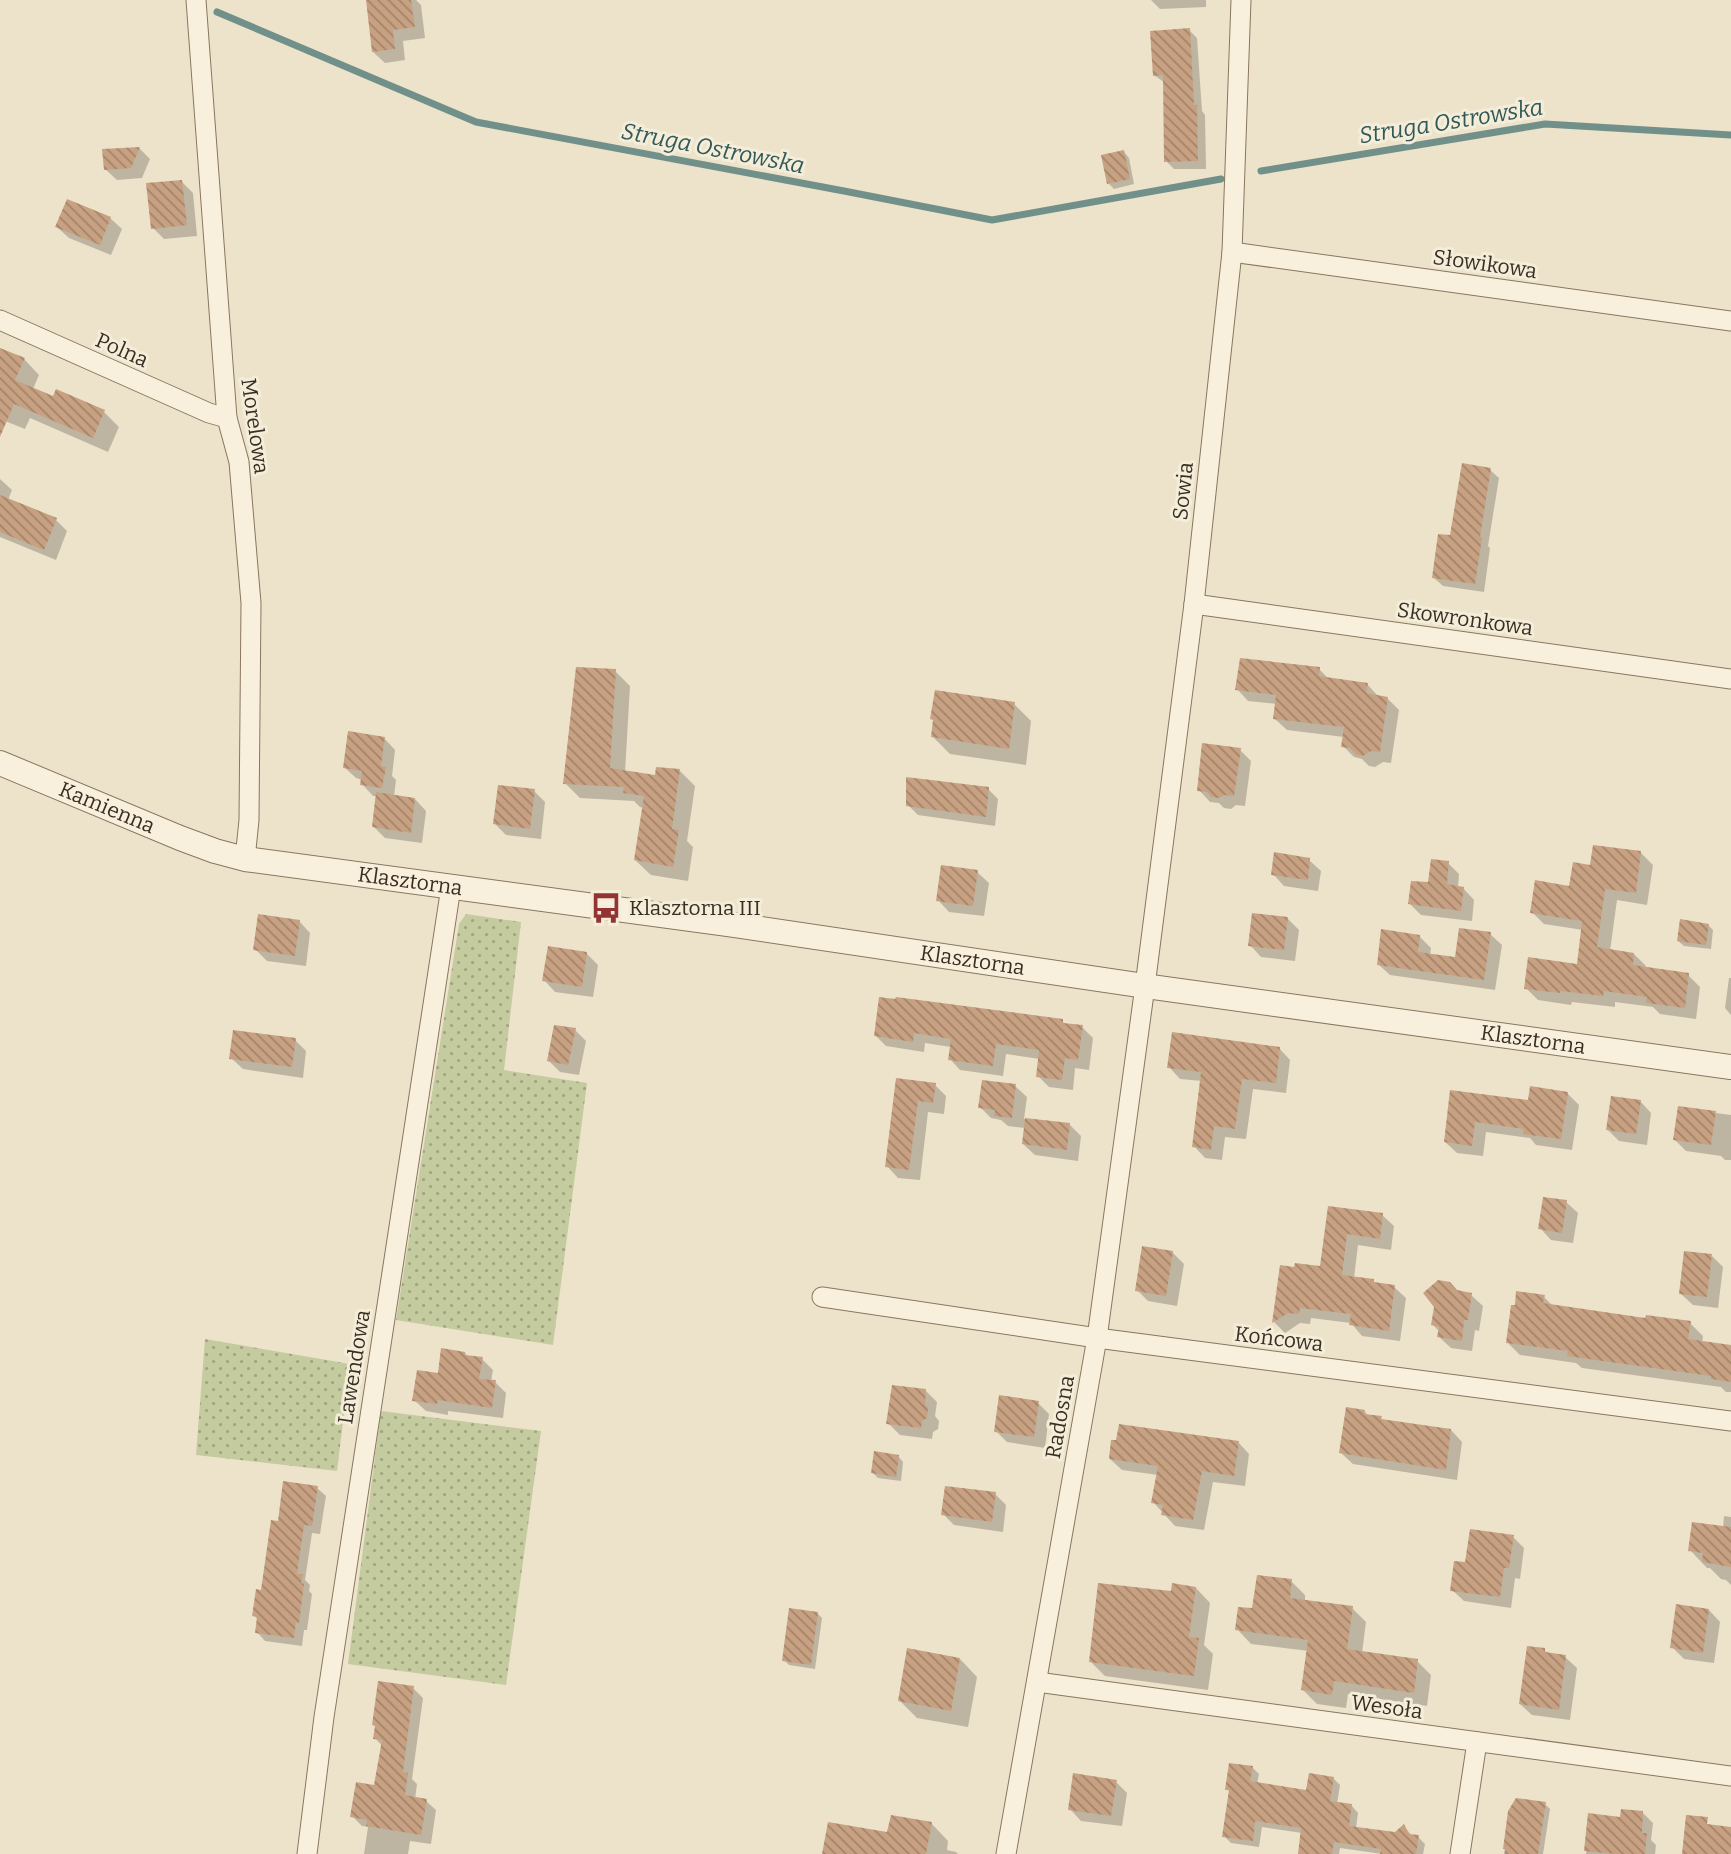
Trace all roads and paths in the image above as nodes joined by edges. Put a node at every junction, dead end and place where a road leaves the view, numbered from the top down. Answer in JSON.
{"nodes":[{"id":1,"x":196,"y":0,"type":"edge"},
{"id":2,"x":1241,"y":0,"type":"edge"},
{"id":3,"x":1232,"y":252,"type":"junction"},
{"id":4,"x":0,"y":320,"type":"edge"},
{"id":5,"x":1731,"y":321,"type":"edge"},
{"id":6,"x":227,"y":418,"type":"junction"},
{"id":7,"x":1194,"y":604,"type":"junction"},
{"id":8,"x":1731,"y":679,"type":"edge"},
{"id":9,"x":0,"y":763,"type":"edge"},
{"id":10,"x":215,"y":851,"type":"joint"},
{"id":11,"x":245,"y":859,"type":"junction"},
{"id":12,"x":451,"y":887,"type":"junction"},
{"id":13,"x":1145,"y":986,"type":"junction"},
{"id":14,"x":1731,"y":1067,"type":"edge"},
{"id":15,"x":822,"y":1297,"type":"dead end"},
{"id":16,"x":1097,"y":1338,"type":"junction"},
{"id":17,"x":1731,"y":1421,"type":"edge"},
{"id":18,"x":1037,"y":1682,"type":"junction"},
{"id":19,"x":1477,"y":1742,"type":"junction"},
{"id":20,"x":1731,"y":1776,"type":"edge"},
{"id":21,"x":307,"y":1854,"type":"edge"},
{"id":22,"x":1006,"y":1854,"type":"edge"},
{"id":23,"x":1460,"y":1854,"type":"edge"}],
"edges":[{"from":1,"to":6,"type":"street","name":"Morelowa"},
{"from":2,"to":3,"type":"street","name":"Sowia"},
{"from":3,"to":5,"type":"street","name":"Słowikowa"},
{"from":3,"to":7,"type":"street","name":"Sowia"},
{"from":4,"to":6,"type":"street","name":"Polna"},
{"from":6,"to":11,"type":"street","name":"Morelowa"},
{"from":7,"to":8,"type":"street","name":"Skowronkowa"},
{"from":7,"to":13,"type":"street","name":"Sowia"},
{"from":9,"to":10,"type":"street","name":"Kamienna"},
{"from":10,"to":11,"type":"street","name":"Klasztorna"},
{"from":11,"to":12,"type":"street","name":"Klasztorna"},
{"from":12,"to":13,"type":"street","name":"Klasztorna"},
{"from":12,"to":21,"type":"street","name":"Lawendowa"},
{"from":13,"to":14,"type":"street","name":"Klasztorna"},
{"from":13,"to":16,"type":"street","name":"Radosna"},
{"from":15,"to":16,"type":"street","name":"Końcowa"},
{"from":16,"to":17,"type":"street","name":"Końcowa"},
{"from":16,"to":18,"type":"street","name":"Radosna"},
{"from":18,"to":19,"type":"street","name":"Wesoła"},
{"from":18,"to":22,"type":"street","name":"Radosna"},
{"from":19,"to":20,"type":"street","name":"Wesoła"},
{"from":19,"to":23,"type":"street"}]}
